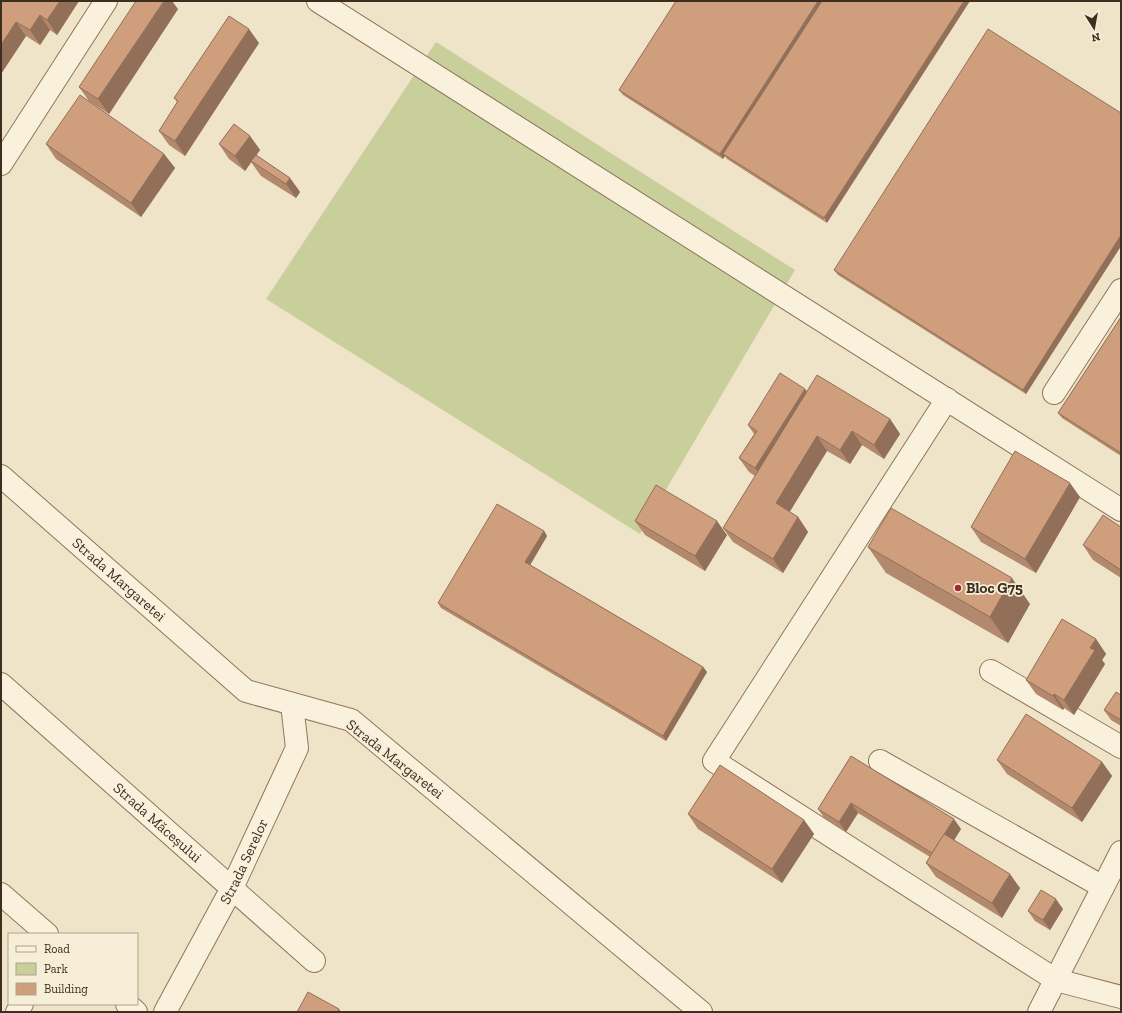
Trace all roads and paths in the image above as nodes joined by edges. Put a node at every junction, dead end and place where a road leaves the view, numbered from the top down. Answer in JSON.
{"nodes":[{"id":1,"x":106,"y":1,"type":"edge"},
{"id":2,"x":318,"y":1,"type":"edge"},
{"id":3,"x":1,"y":164,"type":"edge"},
{"id":4,"x":1121,"y":290,"type":"edge"},
{"id":5,"x":1054,"y":393,"type":"dead end"},
{"id":6,"x":947,"y":399,"type":"junction"},
{"id":7,"x":1,"y":476,"type":"edge"},
{"id":8,"x":1121,"y":510,"type":"edge"},
{"id":9,"x":991,"y":671,"type":"dead end"},
{"id":10,"x":1,"y":684,"type":"edge"},
{"id":11,"x":292,"y":704,"type":"junction"},
{"id":12,"x":1121,"y":747,"type":"edge"},
{"id":13,"x":880,"y":761,"type":"dead end"},
{"id":14,"x":1121,"y":852,"type":"edge"},
{"id":15,"x":1103,"y":887,"type":"junction"},
{"id":16,"x":232,"y":888,"type":"junction"},
{"id":17,"x":1,"y":894,"type":"edge"},
{"id":18,"x":46,"y":933,"type":"edge"},
{"id":19,"x":314,"y":961,"type":"dead end"},
{"id":20,"x":1056,"y":980,"type":"junction"},
{"id":21,"x":1121,"y":997,"type":"edge"},
{"id":22,"x":128,"y":1005,"type":"edge"},
{"id":23,"x":136,"y":1012,"type":"edge"},
{"id":24,"x":165,"y":1012,"type":"edge"},
{"id":25,"x":701,"y":1012,"type":"edge"},
{"id":26,"x":1039,"y":1012,"type":"edge"}],
"edges":[{"from":1,"to":3,"type":"street"},
{"from":2,"to":6,"type":"street"},
{"from":4,"to":5,"type":"street"},
{"from":6,"to":8,"type":"street"},
{"from":6,"to":20,"type":"street"},
{"from":7,"to":11,"type":"street","name":"Strada Margaretei"},
{"from":9,"to":12,"type":"street"},
{"from":10,"to":16,"type":"street","name":"Strada Măceșului"},
{"from":11,"to":16,"type":"street","name":"Strada Serelor"},
{"from":11,"to":25,"type":"street","name":"Strada Margaretei"},
{"from":13,"to":15,"type":"street"},
{"from":14,"to":15,"type":"street"},
{"from":15,"to":20,"type":"street"},
{"from":16,"to":19,"type":"street","name":"Strada Măceșului"},
{"from":16,"to":24,"type":"street","name":"Strada Serelor"},
{"from":17,"to":18,"type":"street"},
{"from":20,"to":21,"type":"street"},
{"from":20,"to":26,"type":"street"},
{"from":22,"to":23,"type":"street"}]}
